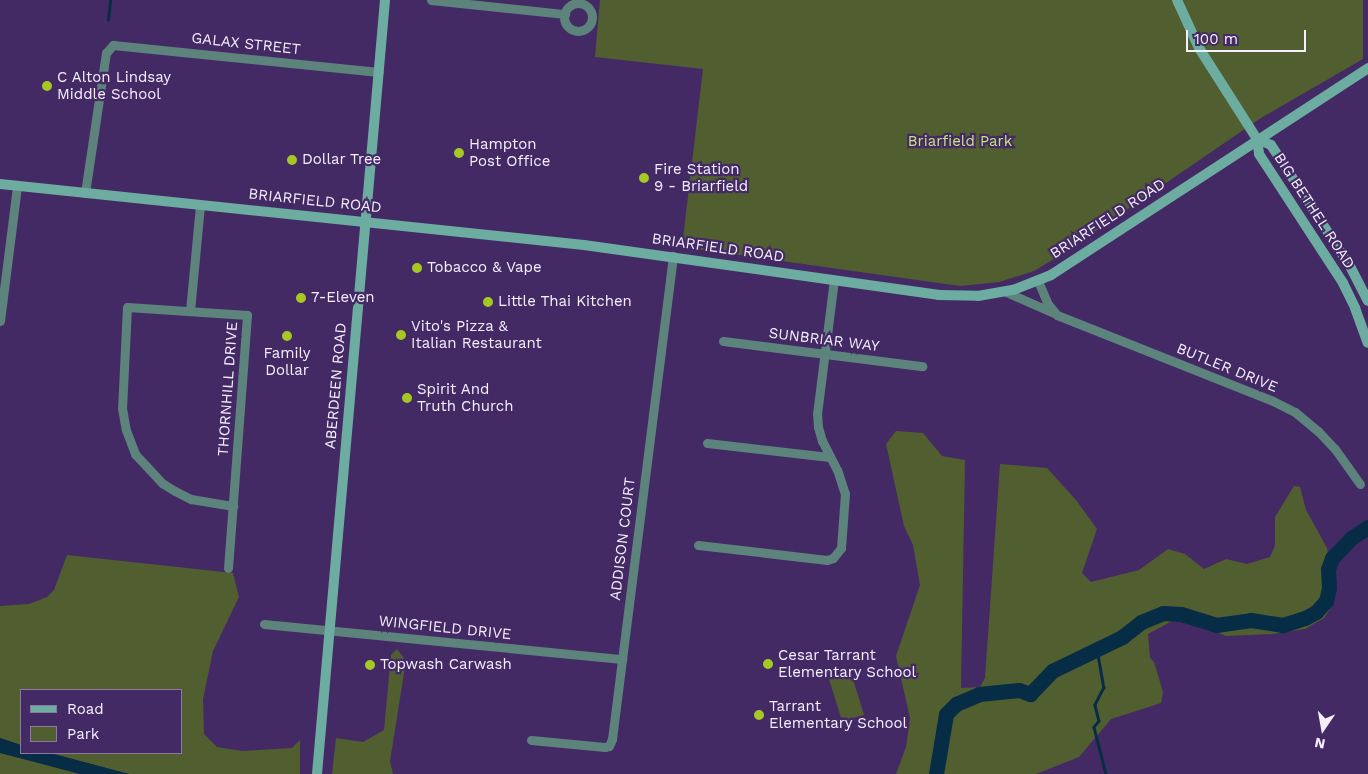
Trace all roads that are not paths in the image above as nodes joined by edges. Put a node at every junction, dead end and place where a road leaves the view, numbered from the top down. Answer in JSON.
{"nodes":[{"id":1,"x":385,"y":0,"type":"edge"},
{"id":2,"x":431,"y":0,"type":"edge"},
{"id":3,"x":1177,"y":0,"type":"edge"},
{"id":4,"x":565,"y":14,"type":"dead end"},
{"id":5,"x":1368,"y":68,"type":"edge"},
{"id":6,"x":378,"y":72,"type":"junction"},
{"id":7,"x":1257,"y":139,"type":"junction"},
{"id":8,"x":0,"y":184,"type":"edge"},
{"id":9,"x":17,"y":186,"type":"junction"},
{"id":10,"x":85,"y":193,"type":"junction"},
{"id":11,"x":200,"y":205,"type":"junction"},
{"id":12,"x":365,"y":222,"type":"junction"},
{"id":13,"x":673,"y":256,"type":"junction"},
{"id":14,"x":834,"y":280,"type":"junction"},
{"id":15,"x":1038,"y":281,"type":"junction"},
{"id":16,"x":1006,"y":292,"type":"junction"},
{"id":17,"x":1368,"y":301,"type":"edge"},
{"id":18,"x":190,"y":311,"type":"junction"},
{"id":19,"x":1057,"y":315,"type":"junction"},
{"id":20,"x":0,"y":322,"type":"edge"},
{"id":21,"x":723,"y":341,"type":"dead end"},
{"id":22,"x":1368,"y":343,"type":"edge"},
{"id":23,"x":824,"y":353,"type":"junction"},
{"id":24,"x":922,"y":366,"type":"dead end"},
{"id":25,"x":707,"y":443,"type":"dead end"},
{"id":26,"x":829,"y":457,"type":"junction"},
{"id":27,"x":1360,"y":484,"type":"dead end"},
{"id":28,"x":233,"y":506,"type":"junction"},
{"id":29,"x":698,"y":545,"type":"dead end"},
{"id":30,"x":228,"y":568,"type":"dead end"},
{"id":31,"x":264,"y":624,"type":"dead end"},
{"id":32,"x":331,"y":630,"type":"junction"},
{"id":33,"x":622,"y":659,"type":"junction"},
{"id":34,"x":531,"y":740,"type":"dead end"},
{"id":35,"x":318,"y":774,"type":"edge"}],
"edges":[{"from":1,"to":6,"type":"main road","name":"ABERDEEN ROAD"},
{"from":2,"to":4,"type":"street"},
{"from":3,"to":7,"type":"main road"},
{"from":5,"to":7,"type":"main road","name":"BRIARFIELD ROAD"},
{"from":6,"to":10,"type":"street","name":"GALAX STREET"},
{"from":6,"to":12,"type":"main road","name":"ABERDEEN ROAD"},
{"from":7,"to":15,"type":"main road","name":"BRIARFIELD ROAD"},
{"from":7,"to":17,"type":"main road","name":"BIG BETHEL ROAD"},
{"from":7,"to":22,"type":"main road","name":"BIG BETHEL ROAD"},
{"from":8,"to":9,"type":"main road","name":"BRIARFIELD ROAD"},
{"from":9,"to":10,"type":"main road","name":"BRIARFIELD ROAD"},
{"from":9,"to":20,"type":"street"},
{"from":10,"to":11,"type":"main road","name":"BRIARFIELD ROAD"},
{"from":11,"to":12,"type":"main road","name":"BRIARFIELD ROAD"},
{"from":11,"to":18,"type":"street"},
{"from":12,"to":13,"type":"main road","name":"BRIARFIELD ROAD"},
{"from":12,"to":32,"type":"main road","name":"ABERDEEN ROAD"},
{"from":13,"to":14,"type":"main road","name":"BRIARFIELD ROAD"},
{"from":13,"to":33,"type":"street","name":"ADDISON COURT"},
{"from":14,"to":16,"type":"main road","name":"BRIARFIELD ROAD"},
{"from":14,"to":23,"type":"street"},
{"from":15,"to":16,"type":"main road","name":"BRIARFIELD ROAD"},
{"from":15,"to":19,"type":"street"},
{"from":16,"to":19,"type":"street","name":"BUTLER DRIVE"},
{"from":18,"to":28,"type":"street","name":"THORNHILL DRIVE"},
{"from":18,"to":28,"type":"street"},
{"from":19,"to":27,"type":"street","name":"BUTLER DRIVE"},
{"from":21,"to":23,"type":"street","name":"SUNBRIAR WAY"},
{"from":23,"to":24,"type":"street","name":"SUNBRIAR WAY"},
{"from":23,"to":26,"type":"street"},
{"from":25,"to":26,"type":"street"},
{"from":26,"to":29,"type":"street"},
{"from":28,"to":30,"type":"street","name":"THORNHILL DRIVE"},
{"from":31,"to":32,"type":"street","name":"WINGFIELD DRIVE"},
{"from":32,"to":33,"type":"street","name":"WINGFIELD DRIVE"},
{"from":32,"to":35,"type":"main road","name":"ABERDEEN ROAD"},
{"from":33,"to":34,"type":"street","name":"ADDISON COURT"}]}
